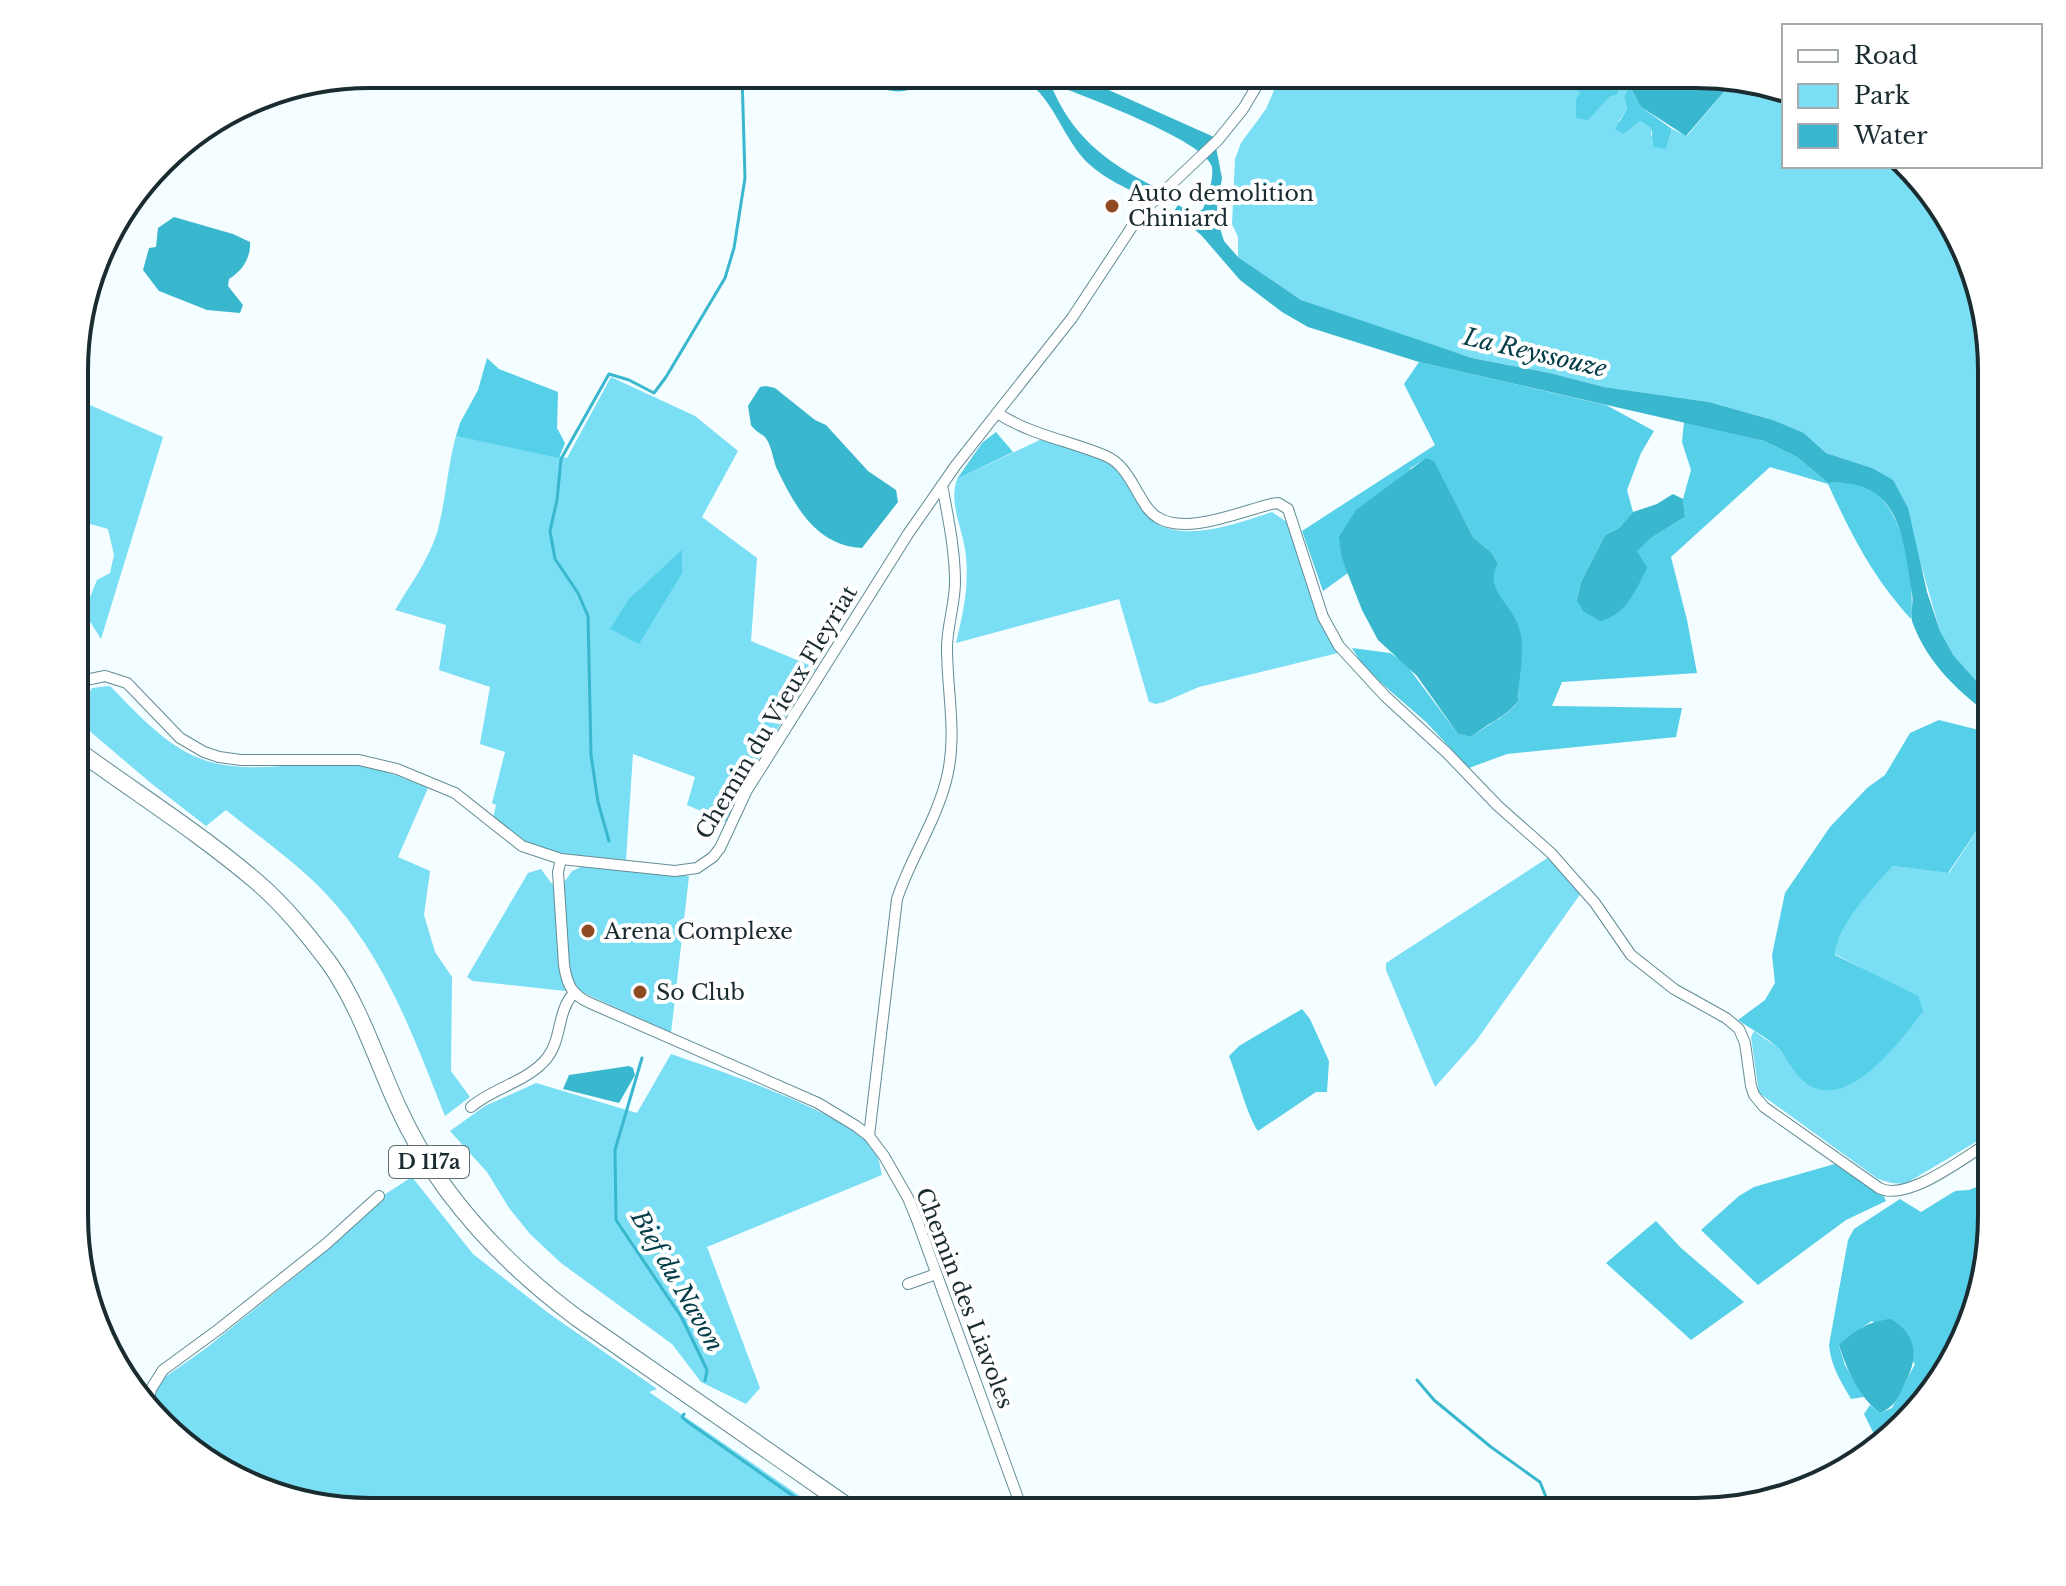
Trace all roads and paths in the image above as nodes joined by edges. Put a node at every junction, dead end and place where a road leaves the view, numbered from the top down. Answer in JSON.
{"nodes":[{"id":1,"x":1256,"y":89,"type":"edge"},
{"id":2,"x":997,"y":413,"type":"junction"},
{"id":3,"x":942,"y":485,"type":"junction"},
{"id":4,"x":88,"y":679,"type":"edge"},
{"id":5,"x":88,"y":758,"type":"edge"},
{"id":6,"x":561,"y":859,"type":"junction"},
{"id":7,"x":573,"y":994,"type":"junction"},
{"id":8,"x":471,"y":1107,"type":"dead end"},
{"id":9,"x":869,"y":1136,"type":"junction"},
{"id":10,"x":1977,"y":1149,"type":"edge"},
{"id":11,"x":379,"y":1196,"type":"dead end"},
{"id":12,"x":936,"y":1274,"type":"junction"},
{"id":13,"x":908,"y":1284,"type":"dead end"},
{"id":14,"x":150,"y":1393,"type":"edge"},
{"id":15,"x":835,"y":1497,"type":"edge"},
{"id":16,"x":1018,"y":1497,"type":"edge"}],
"edges":[{"from":1,"to":2,"type":"street","name":"Chemin du Vieux Fleyriat"},
{"from":2,"to":3,"type":"street","name":"Chemin du Vieux Fleyriat"},
{"from":2,"to":10,"type":"street"},
{"from":3,"to":6,"type":"street","name":"Chemin du Vieux Fleyriat"},
{"from":3,"to":9,"type":"street"},
{"from":4,"to":6,"type":"street","name":"Chemin du Vieux Fleyriat"},
{"from":5,"to":15,"type":"main road","number":"D 117a"},
{"from":6,"to":7,"type":"street"},
{"from":7,"to":8,"type":"street"},
{"from":7,"to":9,"type":"street","name":"Chemin des Liavoles"},
{"from":9,"to":12,"type":"street","name":"Chemin des Liavoles"},
{"from":11,"to":14,"type":"street"},
{"from":12,"to":13,"type":"street"},
{"from":12,"to":16,"type":"street","name":"Chemin des Liavoles"}]}
